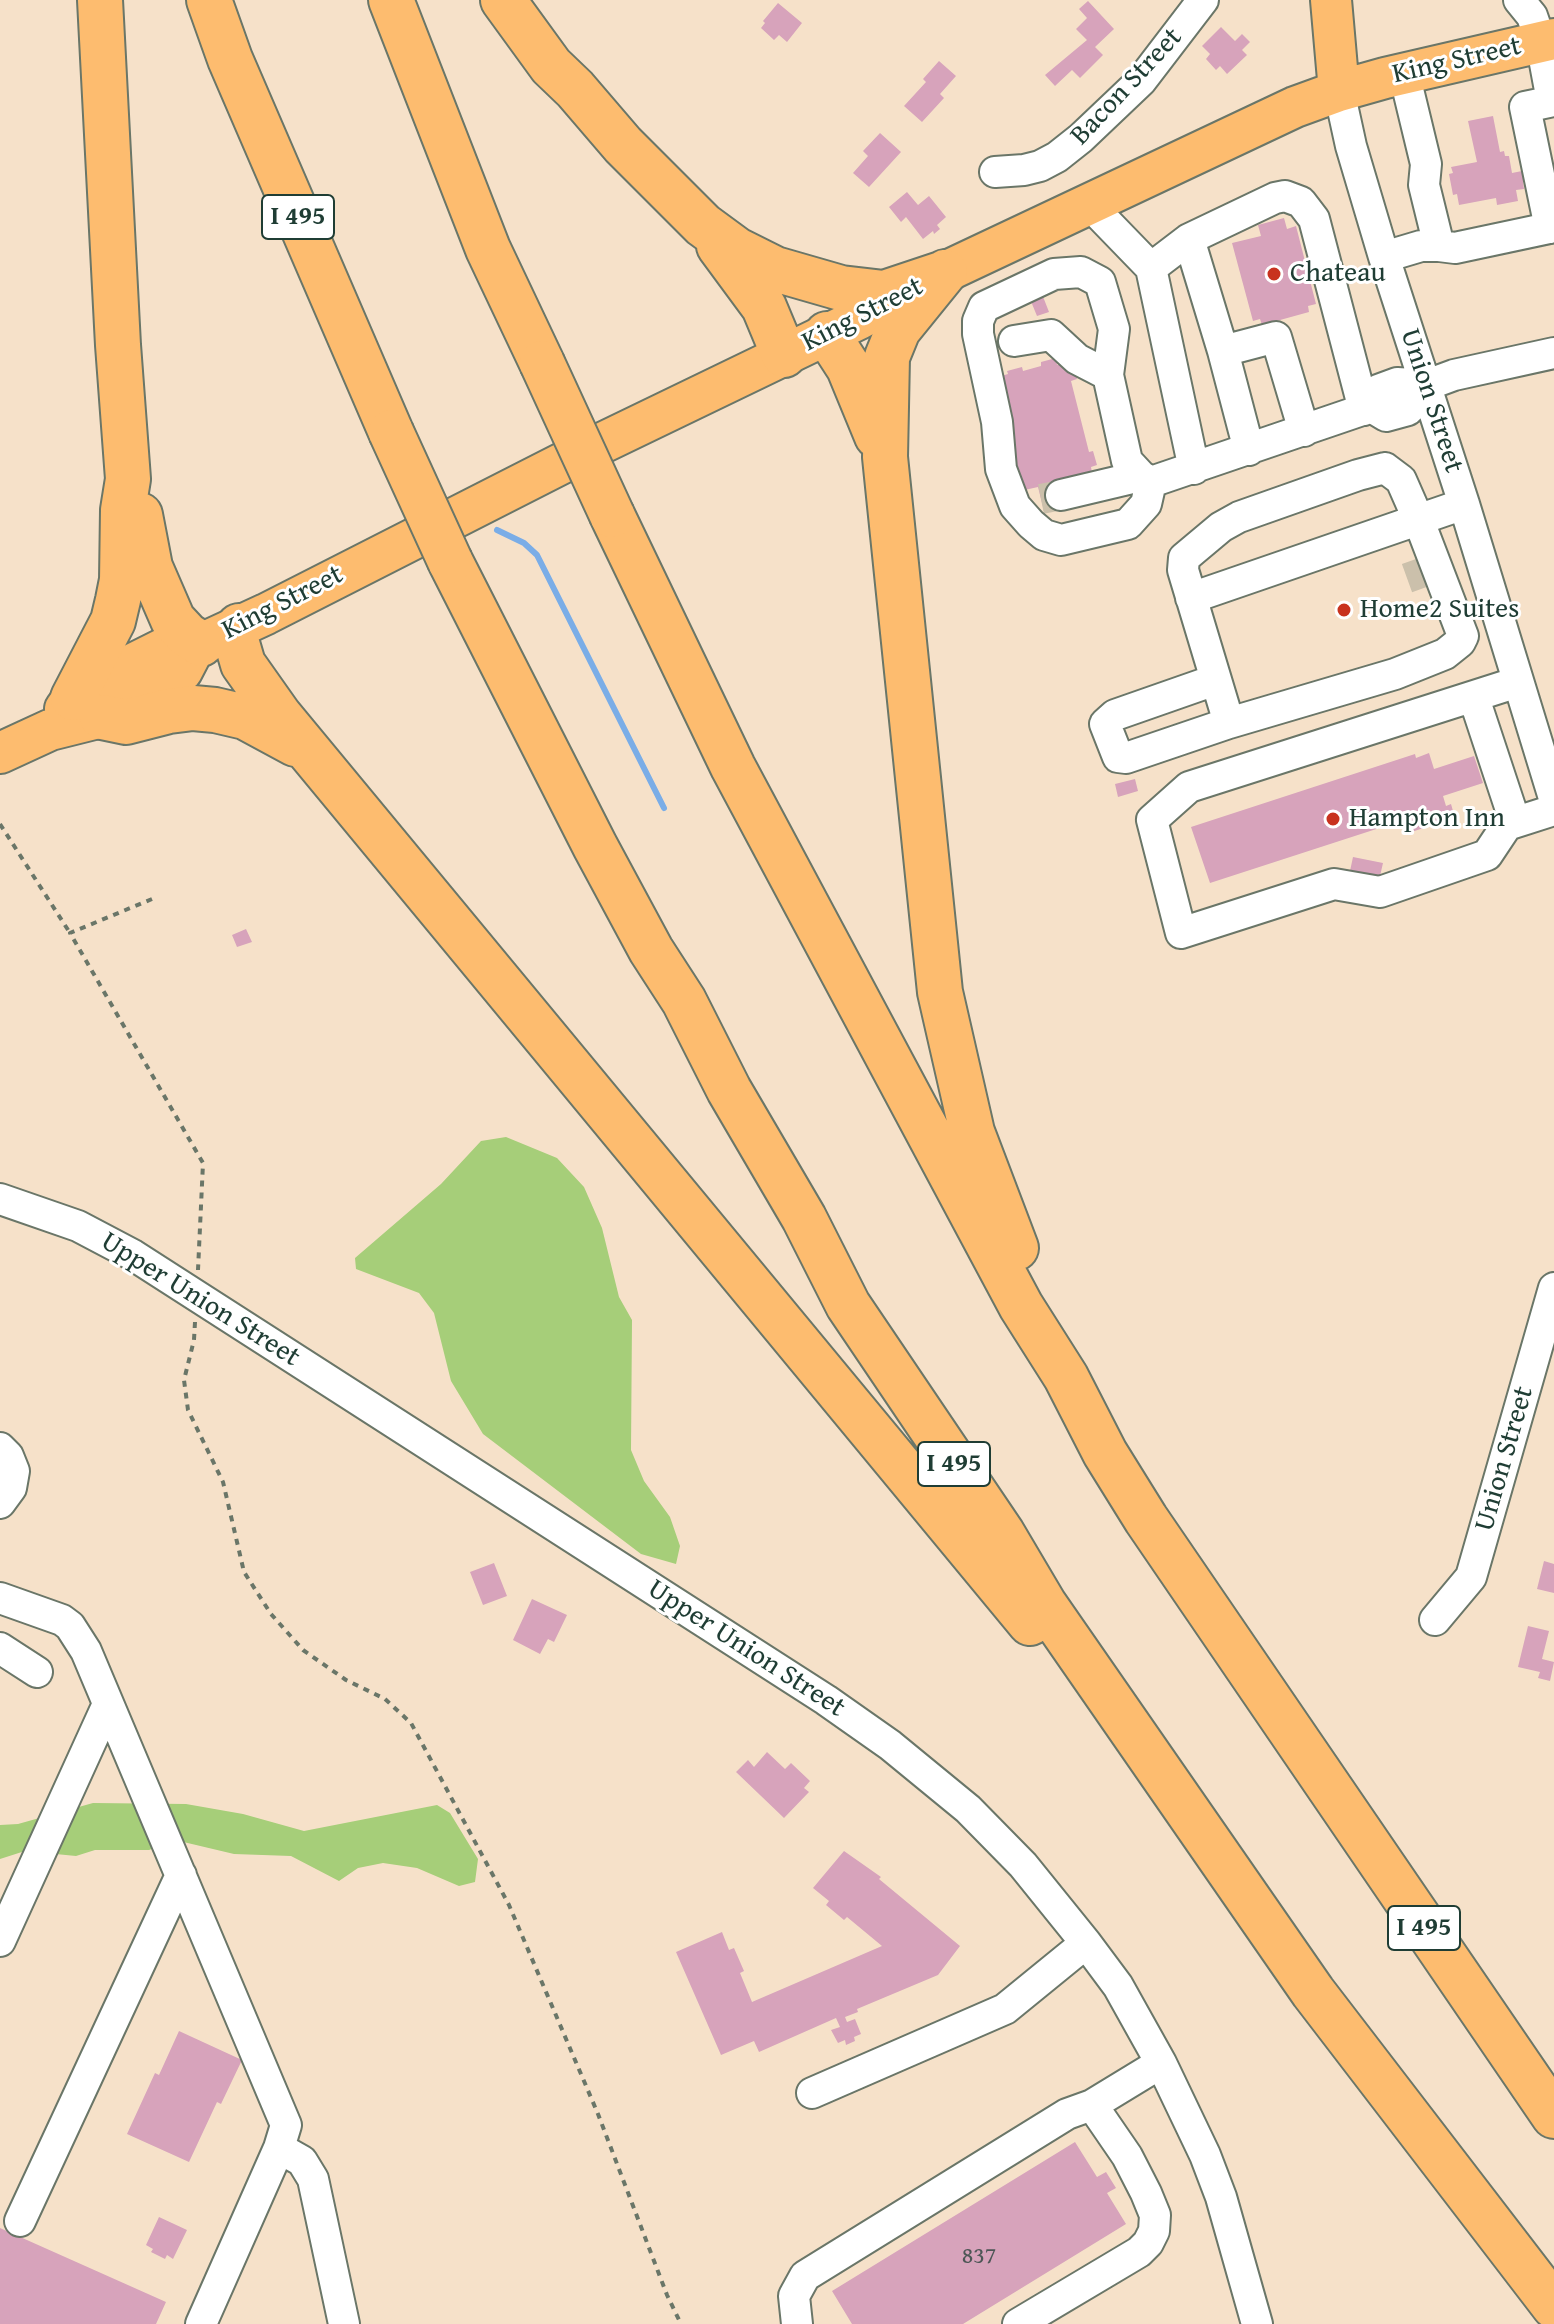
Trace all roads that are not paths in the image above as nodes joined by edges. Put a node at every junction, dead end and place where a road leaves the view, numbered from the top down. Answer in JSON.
{"nodes":[{"id":1,"x":100,"y":0,"type":"edge"},
{"id":2,"x":209,"y":0,"type":"edge"},
{"id":3,"x":391,"y":0,"type":"edge"},
{"id":4,"x":503,"y":0,"type":"edge"},
{"id":5,"x":1203,"y":0,"type":"edge"},
{"id":6,"x":1331,"y":0,"type":"edge"},
{"id":7,"x":1519,"y":0,"type":"edge"},
{"id":8,"x":1547,"y":40,"type":"edge"},
{"id":9,"x":1404,"y":73,"type":"junction"},
{"id":10,"x":1339,"y":91,"type":"junction"},
{"id":11,"x":1553,"y":101,"type":"edge"},
{"id":12,"x":995,"y":172,"type":"dead end"},
{"id":13,"x":1089,"y":204,"type":"junction"},
{"id":14,"x":703,"y":225,"type":"junction"},
{"id":15,"x":1552,"y":228,"type":"edge"},
{"id":16,"x":1189,"y":239,"type":"junction"},
{"id":17,"x":1439,"y":246,"type":"junction"},
{"id":18,"x":1384,"y":257,"type":"junction"},
{"id":19,"x":1151,"y":268,"type":"junction"},
{"id":20,"x":945,"y":272,"type":"junction"},
{"id":21,"x":827,"y":334,"type":"junction"},
{"id":22,"x":1014,"y":341,"type":"dead end"},
{"id":23,"x":1223,"y":351,"type":"junction"},
{"id":24,"x":1554,"y":353,"type":"edge"},
{"id":25,"x":784,"y":355,"type":"junction"},
{"id":26,"x":1108,"y":375,"type":"junction"},
{"id":27,"x":1427,"y":385,"type":"junction"},
{"id":28,"x":1368,"y":409,"type":"junction"},
{"id":29,"x":1304,"y":431,"type":"junction"},
{"id":30,"x":1249,"y":450,"type":"junction"},
{"id":31,"x":885,"y":457,"type":"junction"},
{"id":32,"x":1194,"y":469,"type":"junction"},
{"id":33,"x":128,"y":479,"type":"junction"},
{"id":34,"x":1146,"y":479,"type":"junction"},
{"id":35,"x":1039,"y":500,"type":"junction"},
{"id":36,"x":1464,"y":504,"type":"junction"},
{"id":37,"x":1419,"y":537,"type":"junction"},
{"id":38,"x":1191,"y":598,"type":"junction"},
{"id":39,"x":211,"y":639,"type":"junction"},
{"id":40,"x":1215,"y":680,"type":"junction"},
{"id":41,"x":1518,"y":682,"type":"junction"},
{"id":42,"x":1474,"y":698,"type":"junction"},
{"id":43,"x":75,"y":715,"type":"junction"},
{"id":44,"x":1543,"y":722,"type":"edge"},
{"id":45,"x":1229,"y":723,"type":"junction"},
{"id":46,"x":0,"y":753,"type":"edge"},
{"id":47,"x":311,"y":754,"type":"junction"},
{"id":48,"x":1554,"y":798,"type":"edge"},
{"id":49,"x":1554,"y":810,"type":"edge"},
{"id":50,"x":1515,"y":822,"type":"junction"},
{"id":51,"x":0,"y":1199,"type":"edge"},
{"id":52,"x":1554,"y":1288,"type":"edge"},
{"id":53,"x":0,"y":1448,"type":"edge"},
{"id":54,"x":0,"y":1503,"type":"edge"},
{"id":55,"x":1146,"y":1519,"type":"junction"},
{"id":56,"x":3,"y":1607,"type":"edge"},
{"id":57,"x":1435,"y":1620,"type":"dead end"},
{"id":58,"x":0,"y":1648,"type":"edge"},
{"id":59,"x":37,"y":1672,"type":"dead end"},
{"id":60,"x":108,"y":1704,"type":"junction"},
{"id":61,"x":1180,"y":1803,"type":"junction"},
{"id":62,"x":181,"y":1875,"type":"junction"},
{"id":63,"x":0,"y":1941,"type":"edge"},
{"id":64,"x":1086,"y":1943,"type":"junction"},
{"id":65,"x":1161,"y":2063,"type":"junction"},
{"id":66,"x":812,"y":2093,"type":"dead end"},
{"id":67,"x":1092,"y":2105,"type":"junction"},
{"id":68,"x":1554,"y":2116,"type":"edge"},
{"id":69,"x":279,"y":2148,"type":"junction"},
{"id":70,"x":20,"y":2221,"type":"dead end"},
{"id":71,"x":1554,"y":2306,"type":"edge"},
{"id":72,"x":201,"y":2324,"type":"edge"},
{"id":73,"x":344,"y":2324,"type":"edge"},
{"id":74,"x":797,"y":2324,"type":"edge"},
{"id":75,"x":1018,"y":2324,"type":"edge"},
{"id":76,"x":1257,"y":2324,"type":"edge"}],
"edges":[{"from":1,"to":33,"type":"highway"},
{"from":2,"to":61,"type":"highway","number":"I 495","bridge":true},
{"from":3,"to":55,"type":"highway","number":"I 495","bridge":true},
{"from":4,"to":14,"type":"highway"},
{"from":5,"to":12,"type":"street","name":"Bacon Street"},
{"from":6,"to":10,"type":"main road","name":"Union Street"},
{"from":7,"to":8,"type":"street"},
{"from":8,"to":9,"type":"main road","name":"King Street"},
{"from":8,"to":11,"type":"street"},
{"from":9,"to":10,"type":"main road","name":"King Street"},
{"from":9,"to":17,"type":"street"},
{"from":10,"to":13,"type":"main road","name":"King Street"},
{"from":10,"to":18,"type":"street","name":"Union Street"},
{"from":11,"to":15,"type":"street"},
{"from":13,"to":19,"type":"street"},
{"from":13,"to":20,"type":"main road","name":"King Street"},
{"from":14,"to":20,"type":"highway"},
{"from":14,"to":25,"type":"highway"},
{"from":15,"to":17,"type":"street"},
{"from":16,"to":19,"type":"street"},
{"from":16,"to":23,"type":"street"},
{"from":16,"to":28,"type":"street"},
{"from":17,"to":18,"type":"street"},
{"from":18,"to":27,"type":"street","name":"Union Street"},
{"from":19,"to":32,"type":"street"},
{"from":20,"to":21,"type":"main road","name":"King Street"},
{"from":20,"to":31,"type":"highway"},
{"from":21,"to":25,"type":"main road","name":"King Street"},
{"from":21,"to":31,"type":"highway"},
{"from":22,"to":26,"type":"street"},
{"from":23,"to":29,"type":"street"},
{"from":23,"to":30,"type":"street"},
{"from":24,"to":27,"type":"street"},
{"from":25,"to":39,"type":"main road","name":"King Street"},
{"from":26,"to":34,"type":"street"},
{"from":26,"to":35,"type":"street"},
{"from":27,"to":28,"type":"street"},
{"from":27,"to":36,"type":"street","name":"Union Street"},
{"from":28,"to":29,"type":"street"},
{"from":29,"to":30,"type":"street"},
{"from":30,"to":32,"type":"street"},
{"from":31,"to":55,"type":"highway"},
{"from":32,"to":34,"type":"street"},
{"from":33,"to":39,"type":"highway"},
{"from":33,"to":43,"type":"highway"},
{"from":34,"to":35,"type":"street"},
{"from":34,"to":35,"type":"street"},
{"from":36,"to":37,"type":"street"},
{"from":36,"to":41,"type":"street","name":"Union Street"},
{"from":37,"to":38,"type":"street"},
{"from":37,"to":38,"type":"street"},
{"from":37,"to":45,"type":"street"},
{"from":38,"to":40,"type":"street"},
{"from":39,"to":43,"type":"main road","name":"King Street"},
{"from":39,"to":47,"type":"highway"},
{"from":40,"to":45,"type":"street"},
{"from":40,"to":45,"type":"street"},
{"from":41,"to":42,"type":"street"},
{"from":41,"to":44,"type":"street","name":"Union Street"},
{"from":42,"to":50,"type":"street"},
{"from":42,"to":50,"type":"street"},
{"from":43,"to":46,"type":"main road","name":"King Street"},
{"from":43,"to":47,"type":"highway"},
{"from":44,"to":48,"type":"street","name":"Union Street"},
{"from":47,"to":61,"type":"highway"},
{"from":49,"to":50,"type":"street"},
{"from":51,"to":64,"type":"street","name":"Upper Union Street"},
{"from":52,"to":57,"type":"street","name":"Union Street"},
{"from":53,"to":54,"type":"street"},
{"from":55,"to":68,"type":"highway","number":"I 495"},
{"from":56,"to":60,"type":"street"},
{"from":58,"to":59,"type":"street"},
{"from":60,"to":62,"type":"street"},
{"from":60,"to":63,"type":"street"},
{"from":61,"to":71,"type":"highway","number":"I 495"},
{"from":62,"to":69,"type":"street"},
{"from":62,"to":70,"type":"street"},
{"from":64,"to":65,"type":"street","name":"Upper Union Street"},
{"from":64,"to":66,"type":"street"},
{"from":65,"to":67,"type":"street"},
{"from":65,"to":76,"type":"street","name":"Upper Union Street"},
{"from":67,"to":74,"type":"street"},
{"from":67,"to":75,"type":"street"},
{"from":69,"to":72,"type":"street"},
{"from":69,"to":73,"type":"street"}]}
